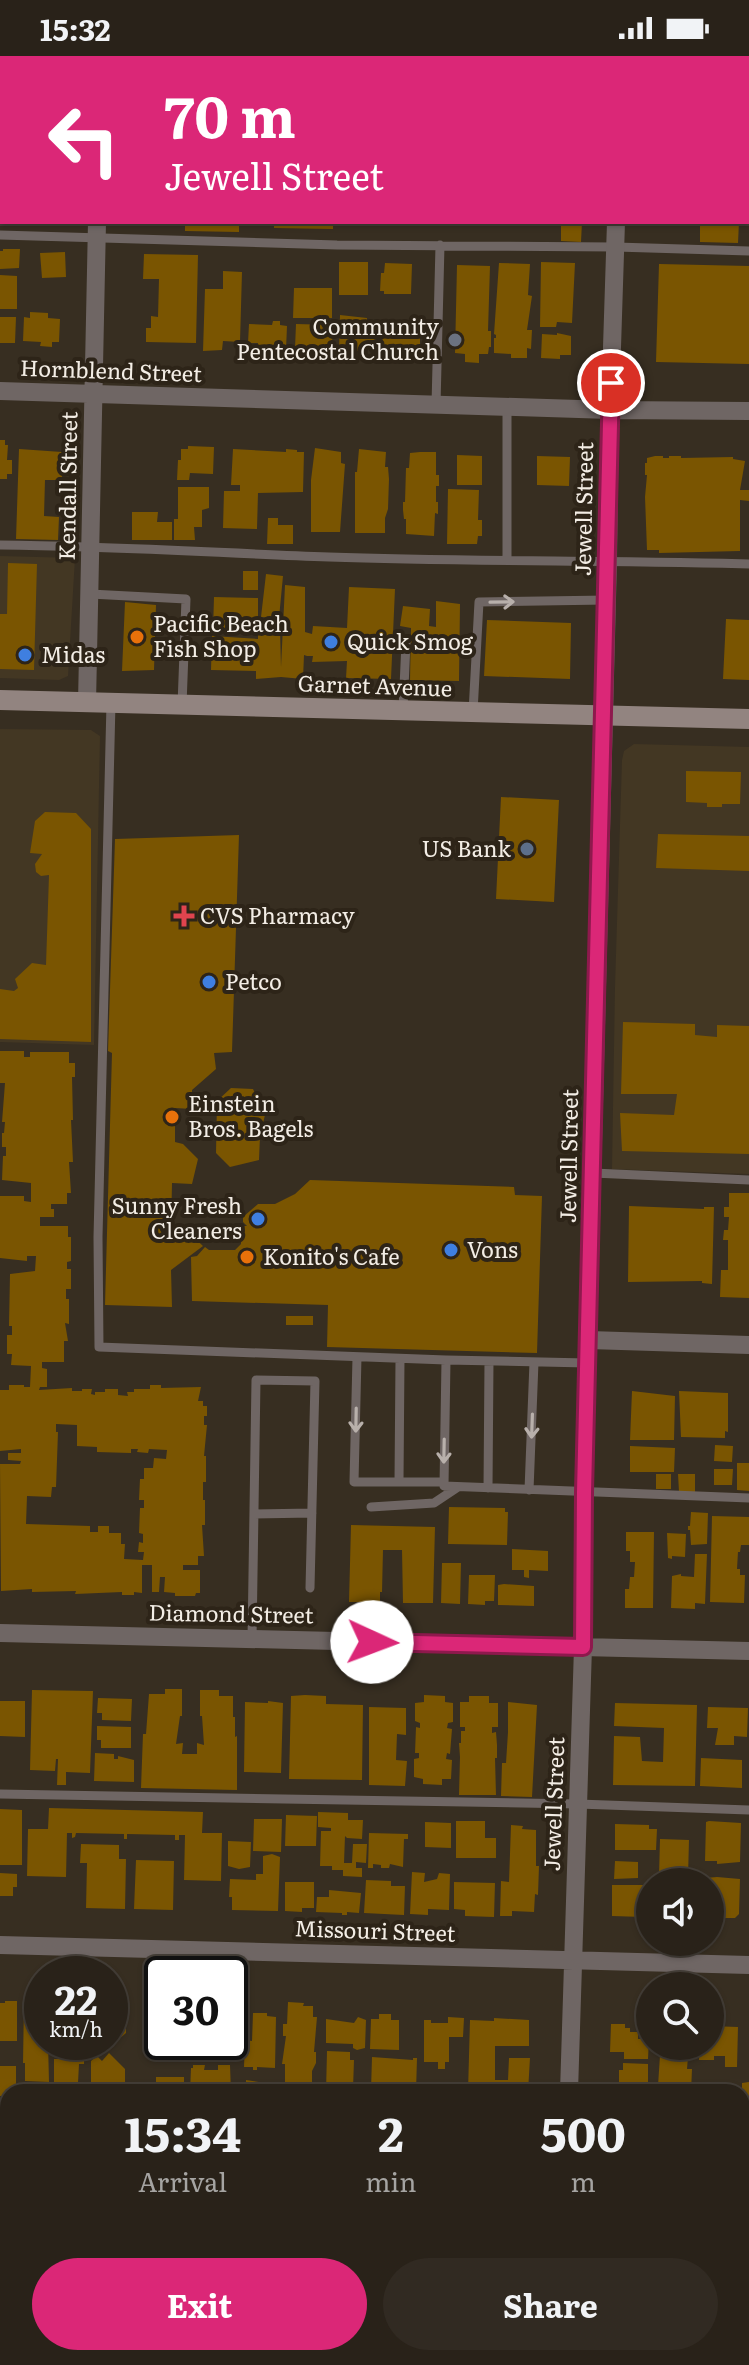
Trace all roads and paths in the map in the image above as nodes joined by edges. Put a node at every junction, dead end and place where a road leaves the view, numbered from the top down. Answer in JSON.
{"nodes":[{"id":1,"x":616,"y":224,"type":"edge"},
{"id":2,"x":97,"y":230,"type":"edge"},
{"id":3,"x":0,"y":235,"type":"edge"},
{"id":4,"x":440,"y":245,"type":"junction"},
{"id":5,"x":616,"y":247,"type":"junction"},
{"id":6,"x":749,"y":251,"type":"edge"},
{"id":7,"x":0,"y":391,"type":"edge"},
{"id":8,"x":93,"y":395,"type":"junction"},
{"id":9,"x":436,"y":405,"type":"junction"},
{"id":10,"x":507,"y":407,"type":"junction"},
{"id":11,"x":610,"y":410,"type":"junction"},
{"id":12,"x":749,"y":411,"type":"edge"},
{"id":13,"x":0,"y":545,"type":"edge"},
{"id":14,"x":91,"y":546,"type":"junction"},
{"id":15,"x":507,"y":559,"type":"junction"},
{"id":16,"x":608,"y":560,"type":"junction"},
{"id":17,"x":749,"y":564,"type":"edge"},
{"id":18,"x":90,"y":594,"type":"junction"},
{"id":19,"x":607,"y":600,"type":"junction"},
{"id":20,"x":406,"y":642,"type":"dead end"},
{"id":21,"x":0,"y":700,"type":"edge"},
{"id":22,"x":87,"y":703,"type":"junction"},
{"id":23,"x":111,"y":703,"type":"junction"},
{"id":24,"x":182,"y":705,"type":"junction"},
{"id":25,"x":403,"y":710,"type":"junction"},
{"id":26,"x":473,"y":712,"type":"junction"},
{"id":27,"x":603,"y":715,"type":"junction"},
{"id":28,"x":749,"y":719,"type":"edge"},
{"id":29,"x":593,"y":1173,"type":"junction"},
{"id":30,"x":749,"y":1180,"type":"edge"},
{"id":31,"x":589,"y":1340,"type":"junction"},
{"id":32,"x":749,"y":1345,"type":"edge"},
{"id":33,"x":357,"y":1357,"type":"junction"},
{"id":34,"x":400,"y":1359,"type":"junction"},
{"id":35,"x":446,"y":1360,"type":"junction"},
{"id":36,"x":489,"y":1361,"type":"junction"},
{"id":37,"x":534,"y":1362,"type":"junction"},
{"id":38,"x":588,"y":1363,"type":"junction"},
{"id":39,"x":399,"y":1481,"type":"junction"},
{"id":40,"x":444,"y":1484,"type":"junction"},
{"id":41,"x":458,"y":1487,"type":"junction"},
{"id":42,"x":488,"y":1488,"type":"junction"},
{"id":43,"x":529,"y":1490,"type":"junction"},
{"id":44,"x":584,"y":1492,"type":"junction"},
{"id":45,"x":749,"y":1498,"type":"edge"},
{"id":46,"x":371,"y":1507,"type":"dead end"},
{"id":47,"x":312,"y":1513,"type":"junction"},
{"id":48,"x":254,"y":1514,"type":"junction"},
{"id":49,"x":310,"y":1588,"type":"dead end"},
{"id":50,"x":0,"y":1633,"type":"edge"},
{"id":51,"x":252,"y":1639,"type":"junction"},
{"id":52,"x":583,"y":1647,"type":"junction"},
{"id":53,"x":749,"y":1651,"type":"edge"},
{"id":54,"x":0,"y":1794,"type":"edge"},
{"id":55,"x":578,"y":1804,"type":"junction"},
{"id":56,"x":749,"y":1810,"type":"edge"},
{"id":57,"x":0,"y":1945,"type":"edge"},
{"id":58,"x":574,"y":1961,"type":"junction"},
{"id":59,"x":749,"y":1965,"type":"edge"},
{"id":60,"x":569,"y":2084,"type":"edge"}],
"edges":[{"from":1,"to":5,"type":"street","name":"Jewell Street"},
{"from":2,"to":3,"type":"lane"},
{"from":2,"to":4,"type":"lane"},
{"from":2,"to":8,"type":"street","name":"Kendall Street"},
{"from":4,"to":5,"type":"lane"},
{"from":4,"to":9,"type":"lane"},
{"from":5,"to":6,"type":"lane"},
{"from":5,"to":11,"type":"street","name":"Jewell Street"},
{"from":7,"to":8,"type":"street","name":"Hornblend Street"},
{"from":8,"to":9,"type":"street","name":"Hornblend Street"},
{"from":8,"to":14,"type":"street","name":"Kendall Street"},
{"from":9,"to":10,"type":"street","name":"Hornblend Street"},
{"from":10,"to":11,"type":"street","name":"Hornblend Street"},
{"from":10,"to":15,"type":"lane"},
{"from":11,"to":12,"type":"street","name":"Hornblend Street"},
{"from":11,"to":16,"type":"street","name":"Jewell Street"},
{"from":13,"to":14,"type":"lane"},
{"from":14,"to":15,"type":"lane"},
{"from":14,"to":18,"type":"street","name":"Kendall Street"},
{"from":15,"to":16,"type":"lane"},
{"from":16,"to":17,"type":"lane"},
{"from":16,"to":19,"type":"street","name":"Jewell Street"},
{"from":18,"to":22,"type":"street","name":"Kendall Street"},
{"from":18,"to":24,"type":"lane"},
{"from":26,"to":19,"type":"lane","one_way":true},
{"from":19,"to":27,"type":"street","name":"Jewell Street"},
{"from":20,"to":25,"type":"lane"},
{"from":21,"to":22,"type":"main road","name":"Garnet Avenue"},
{"from":22,"to":23,"type":"main road","name":"Garnet Avenue"},
{"from":23,"to":24,"type":"main road","name":"Garnet Avenue"},
{"from":23,"to":33,"type":"lane"},
{"from":24,"to":25,"type":"main road","name":"Garnet Avenue"},
{"from":25,"to":26,"type":"main road","name":"Garnet Avenue"},
{"from":26,"to":27,"type":"main road","name":"Garnet Avenue"},
{"from":27,"to":28,"type":"main road","name":"Garnet Avenue"},
{"from":27,"to":29,"type":"street","name":"Jewell Street"},
{"from":29,"to":30,"type":"lane"},
{"from":29,"to":31,"type":"street","name":"Jewell Street"},
{"from":31,"to":32,"type":"street"},
{"from":31,"to":38,"type":"street","name":"Jewell Street"},
{"from":33,"to":34,"type":"lane"},
{"from":33,"to":39,"type":"lane","one_way":true},
{"from":34,"to":35,"type":"lane"},
{"from":34,"to":39,"type":"lane"},
{"from":35,"to":36,"type":"lane"},
{"from":35,"to":40,"type":"lane","one_way":true},
{"from":36,"to":37,"type":"lane"},
{"from":36,"to":42,"type":"lane"},
{"from":37,"to":38,"type":"lane"},
{"from":37,"to":43,"type":"lane","one_way":true},
{"from":38,"to":44,"type":"street","name":"Jewell Street"},
{"from":39,"to":40,"type":"lane"},
{"from":40,"to":41,"type":"lane"},
{"from":41,"to":42,"type":"lane"},
{"from":41,"to":46,"type":"lane"},
{"from":42,"to":43,"type":"lane"},
{"from":43,"to":44,"type":"lane"},
{"from":44,"to":45,"type":"lane"},
{"from":44,"to":52,"type":"street","name":"Jewell Street"},
{"from":47,"to":48,"type":"lane"},
{"from":47,"to":48,"type":"lane"},
{"from":47,"to":49,"type":"lane"},
{"from":48,"to":51,"type":"lane"},
{"from":50,"to":51,"type":"street","name":"Diamond Street"},
{"from":51,"to":52,"type":"street","name":"Diamond Street"},
{"from":52,"to":53,"type":"street","name":"Diamond Street"},
{"from":52,"to":55,"type":"street","name":"Jewell Street"},
{"from":54,"to":55,"type":"lane"},
{"from":55,"to":56,"type":"lane"},
{"from":55,"to":58,"type":"street","name":"Jewell Street"},
{"from":57,"to":58,"type":"street","name":"Missouri Street"},
{"from":58,"to":59,"type":"street","name":"Missouri Street"},
{"from":58,"to":60,"type":"street","name":"Jewell Street"}]}
